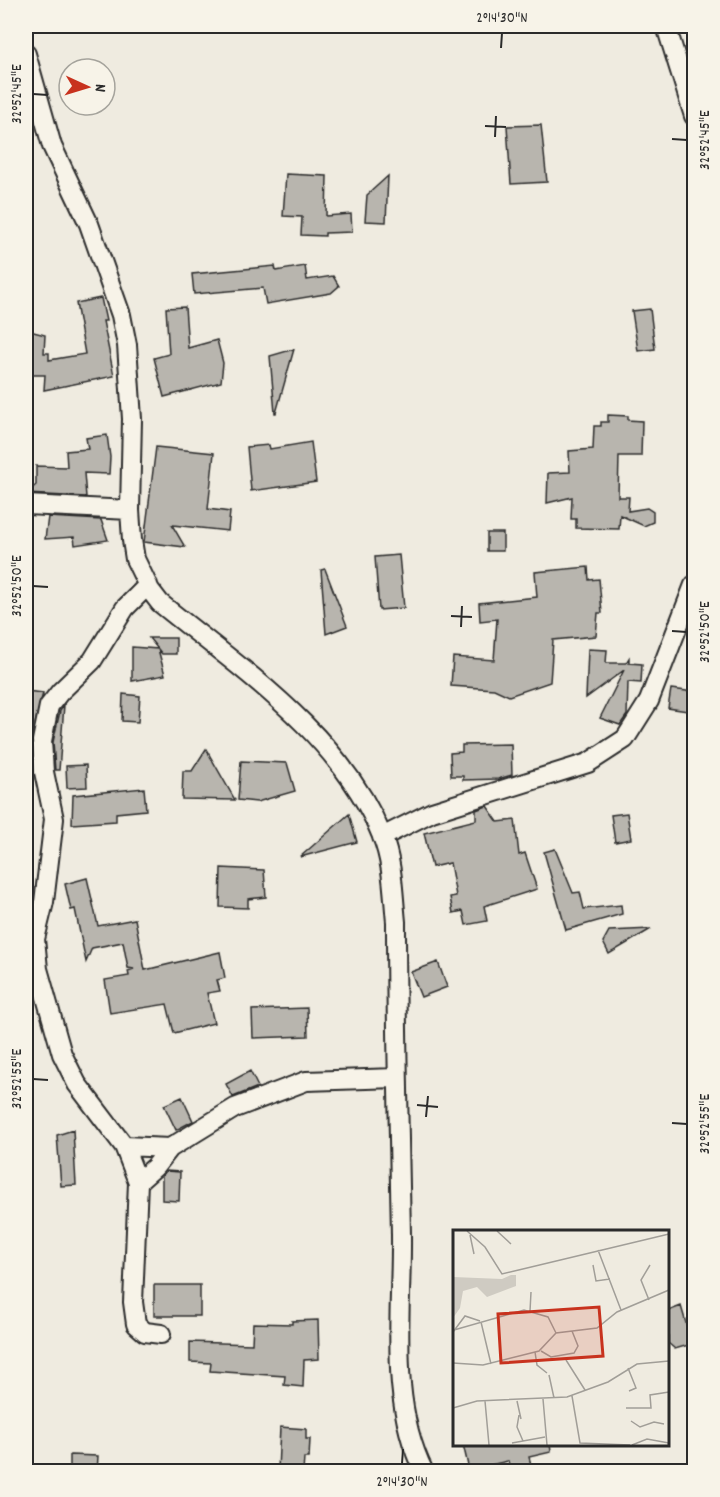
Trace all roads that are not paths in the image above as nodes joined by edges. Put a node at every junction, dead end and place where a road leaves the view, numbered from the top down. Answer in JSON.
{"nodes":[{"id":1,"x":666,"y":26,"type":"edge"},
{"id":2,"x":26,"y":54,"type":"edge"},
{"id":3,"x":694,"y":116,"type":"edge"},
{"id":4,"x":26,"y":505,"type":"edge"},
{"id":5,"x":130,"y":510,"type":"junction"},
{"id":6,"x":148,"y":585,"type":"junction"},
{"id":7,"x":694,"y":585,"type":"edge"},
{"id":8,"x":382,"y":837,"type":"junction"},
{"id":9,"x":30,"y":940,"type":"edge"},
{"id":10,"x":396,"y":1078,"type":"junction"},
{"id":11,"x":124,"y":1146,"type":"junction"},
{"id":12,"x":170,"y":1148,"type":"junction"},
{"id":13,"x":138,"y":1182,"type":"junction"},
{"id":14,"x":161,"y":1334,"type":"dead end"},
{"id":15,"x":424,"y":1472,"type":"edge"}],
"edges":[{"from":1,"to":3,"type":"street"},
{"from":2,"to":5,"type":"street"},
{"from":4,"to":5,"type":"street"},
{"from":5,"to":6,"type":"street"},
{"from":6,"to":8,"type":"street"},
{"from":6,"to":9,"type":"street"},
{"from":7,"to":8,"type":"street"},
{"from":8,"to":10,"type":"street"},
{"from":9,"to":11,"type":"street"},
{"from":10,"to":12,"type":"street"},
{"from":10,"to":15,"type":"street"},
{"from":11,"to":12,"type":"street"},
{"from":11,"to":13,"type":"street"},
{"from":12,"to":13,"type":"street"},
{"from":13,"to":14,"type":"street"}]}
